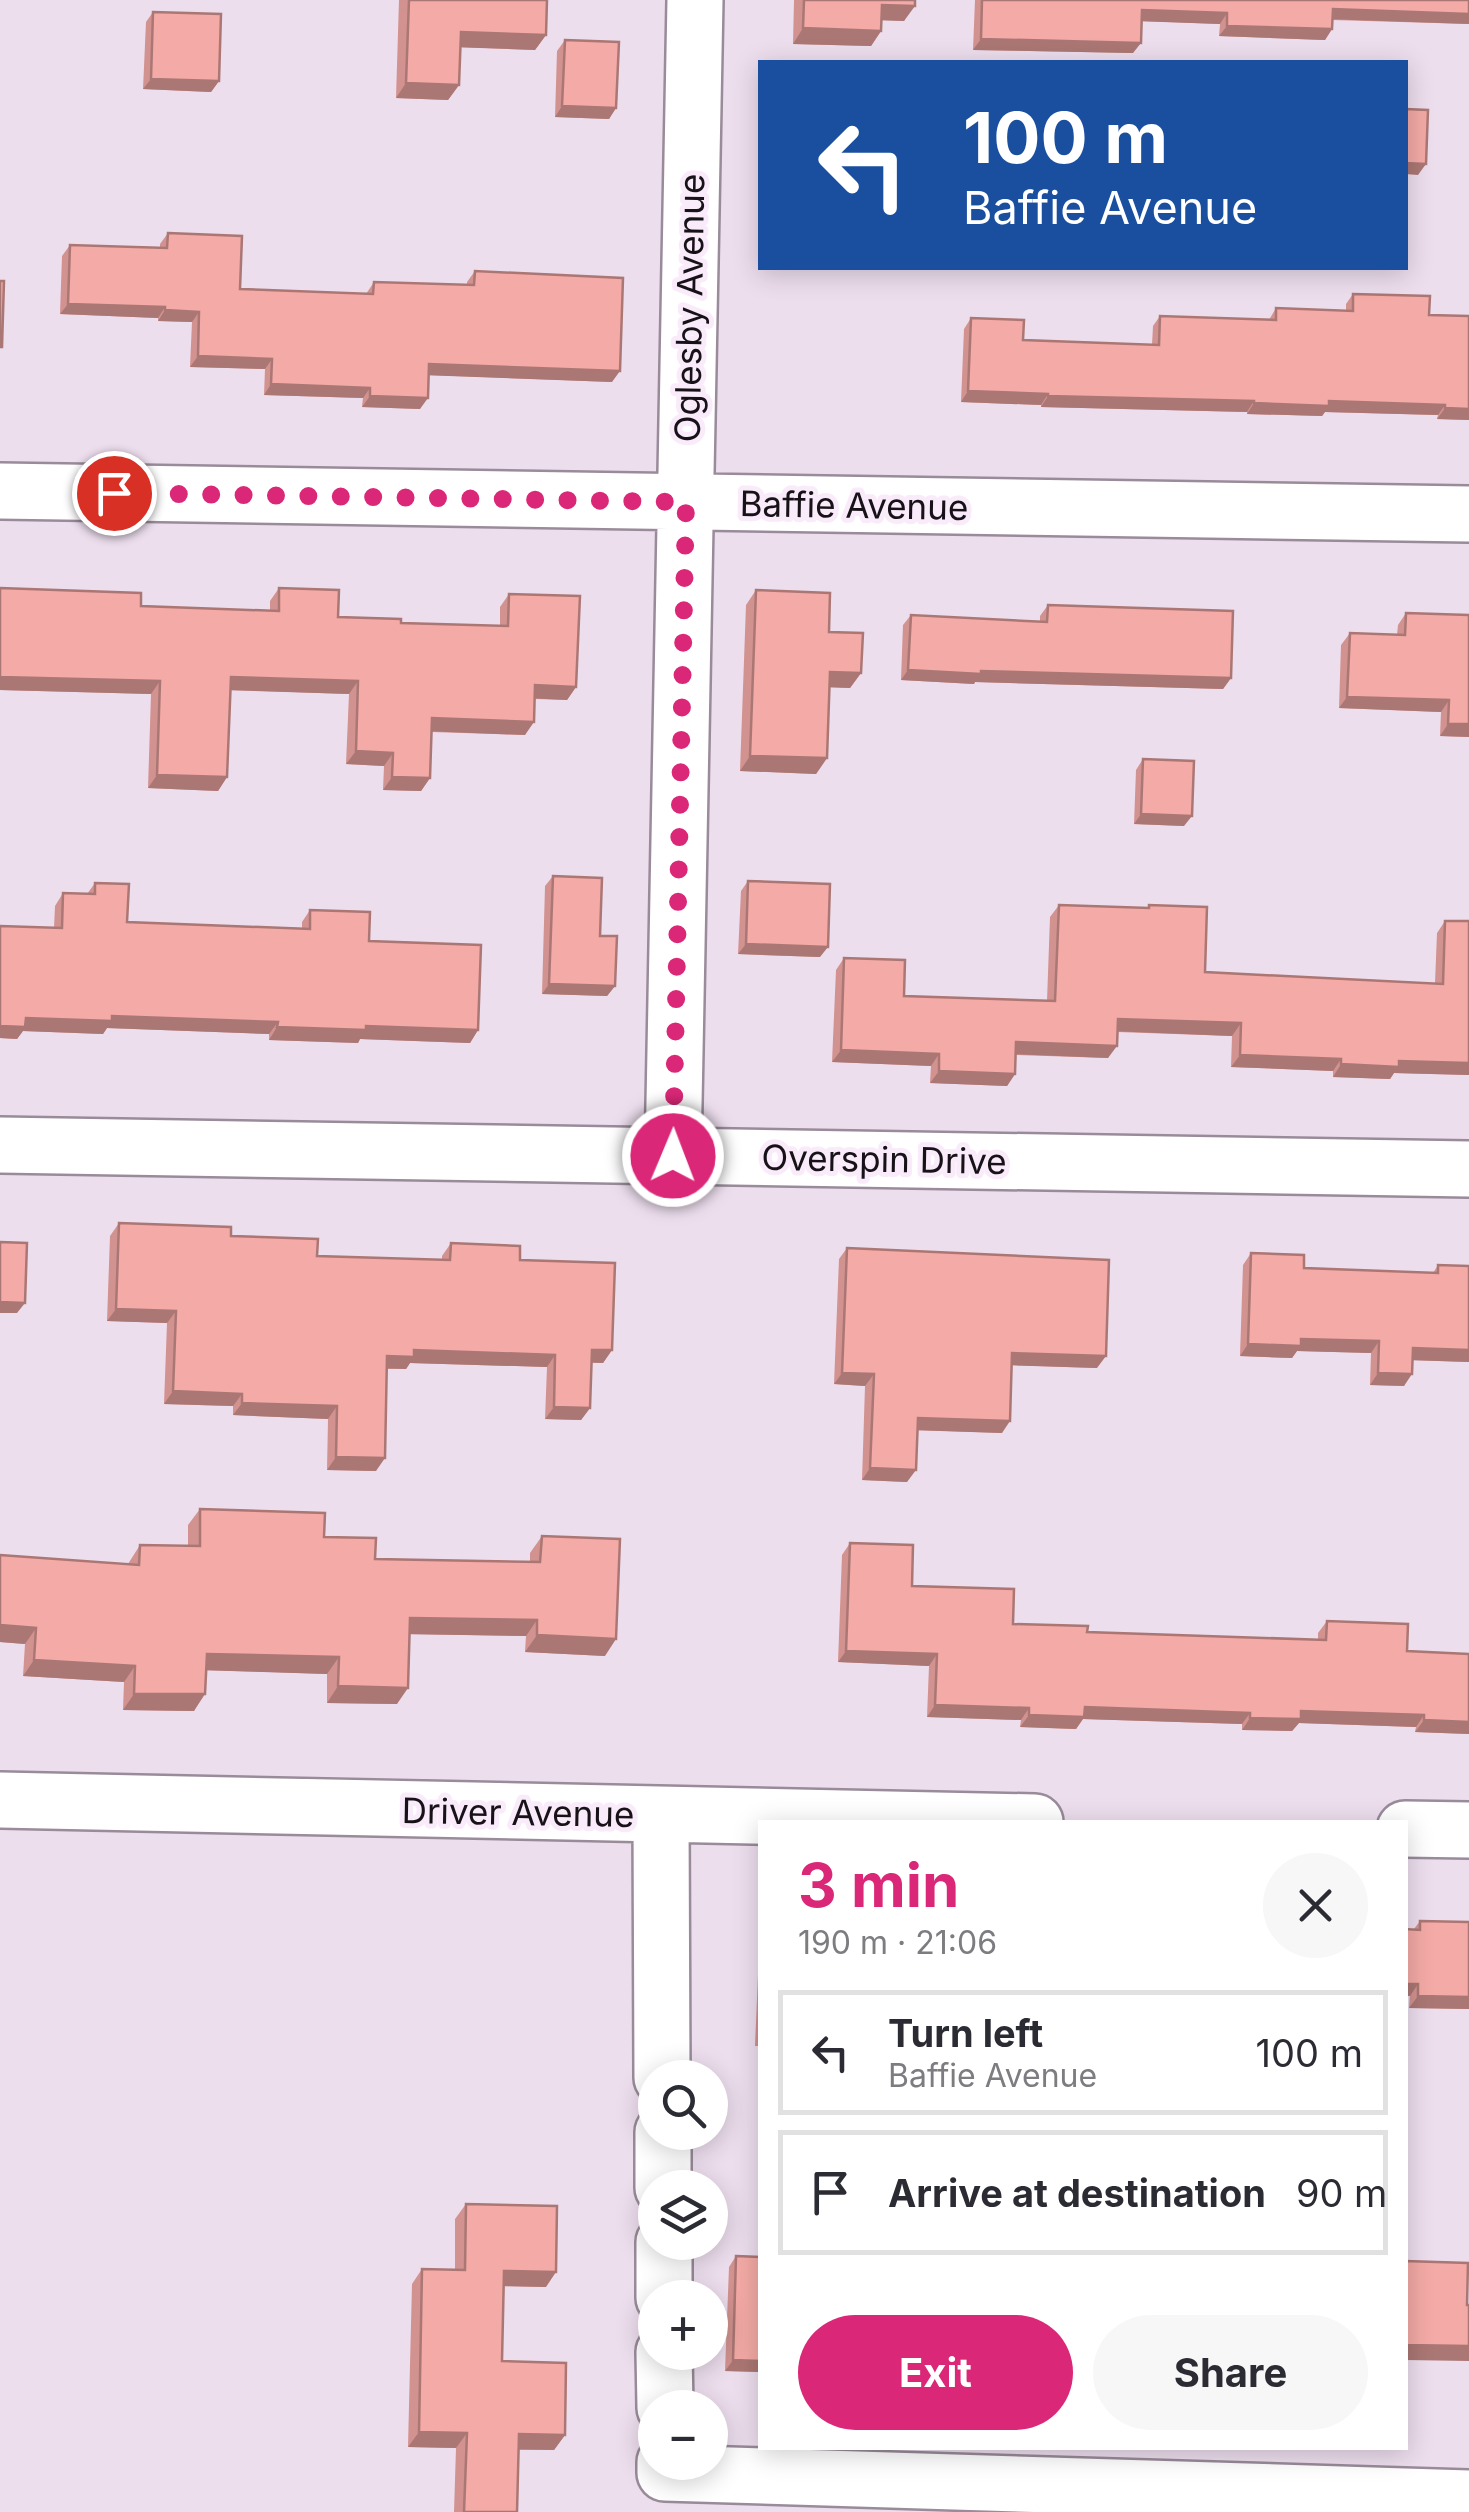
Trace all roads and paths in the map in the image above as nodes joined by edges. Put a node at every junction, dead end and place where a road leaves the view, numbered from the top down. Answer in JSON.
{"nodes":[{"id":1,"x":695,"y":0,"type":"edge"},
{"id":2,"x":0,"y":491,"type":"edge"},
{"id":3,"x":686,"y":502,"type":"junction"},
{"id":4,"x":1469,"y":514,"type":"edge"},
{"id":5,"x":0,"y":1145,"type":"edge"},
{"id":6,"x":673,"y":1156,"type":"junction"},
{"id":7,"x":1469,"y":1169,"type":"edge"},
{"id":8,"x":0,"y":1800,"type":"edge"},
{"id":9,"x":660,"y":1816,"type":"junction"},
{"id":10,"x":911,"y":1820,"type":"edge"},
{"id":11,"x":1408,"y":1829,"type":"edge"},
{"id":12,"x":1469,"y":1830,"type":"edge"},
{"id":13,"x":662,"y":2060,"type":"edge"},
{"id":14,"x":728,"y":2470,"type":"edge"},
{"id":15,"x":1469,"y":2498,"type":"edge"}],
"edges":[{"from":1,"to":3,"type":"street","name":"Oglesby Avenue"},
{"from":2,"to":3,"type":"street","name":"Baffie Avenue"},
{"from":3,"to":4,"type":"street","name":"Baffie Avenue"},
{"from":3,"to":6,"type":"street","name":"Oglesby Avenue"},
{"from":5,"to":6,"type":"street","name":"Overspin Drive"},
{"from":6,"to":7,"type":"street","name":"Overspin Drive"},
{"from":8,"to":9,"type":"street","name":"Driver Avenue"},
{"from":9,"to":10,"type":"street","name":"Driver Avenue"},
{"from":9,"to":13,"type":"street"},
{"from":11,"to":12,"type":"street"},
{"from":14,"to":15,"type":"street"}]}
